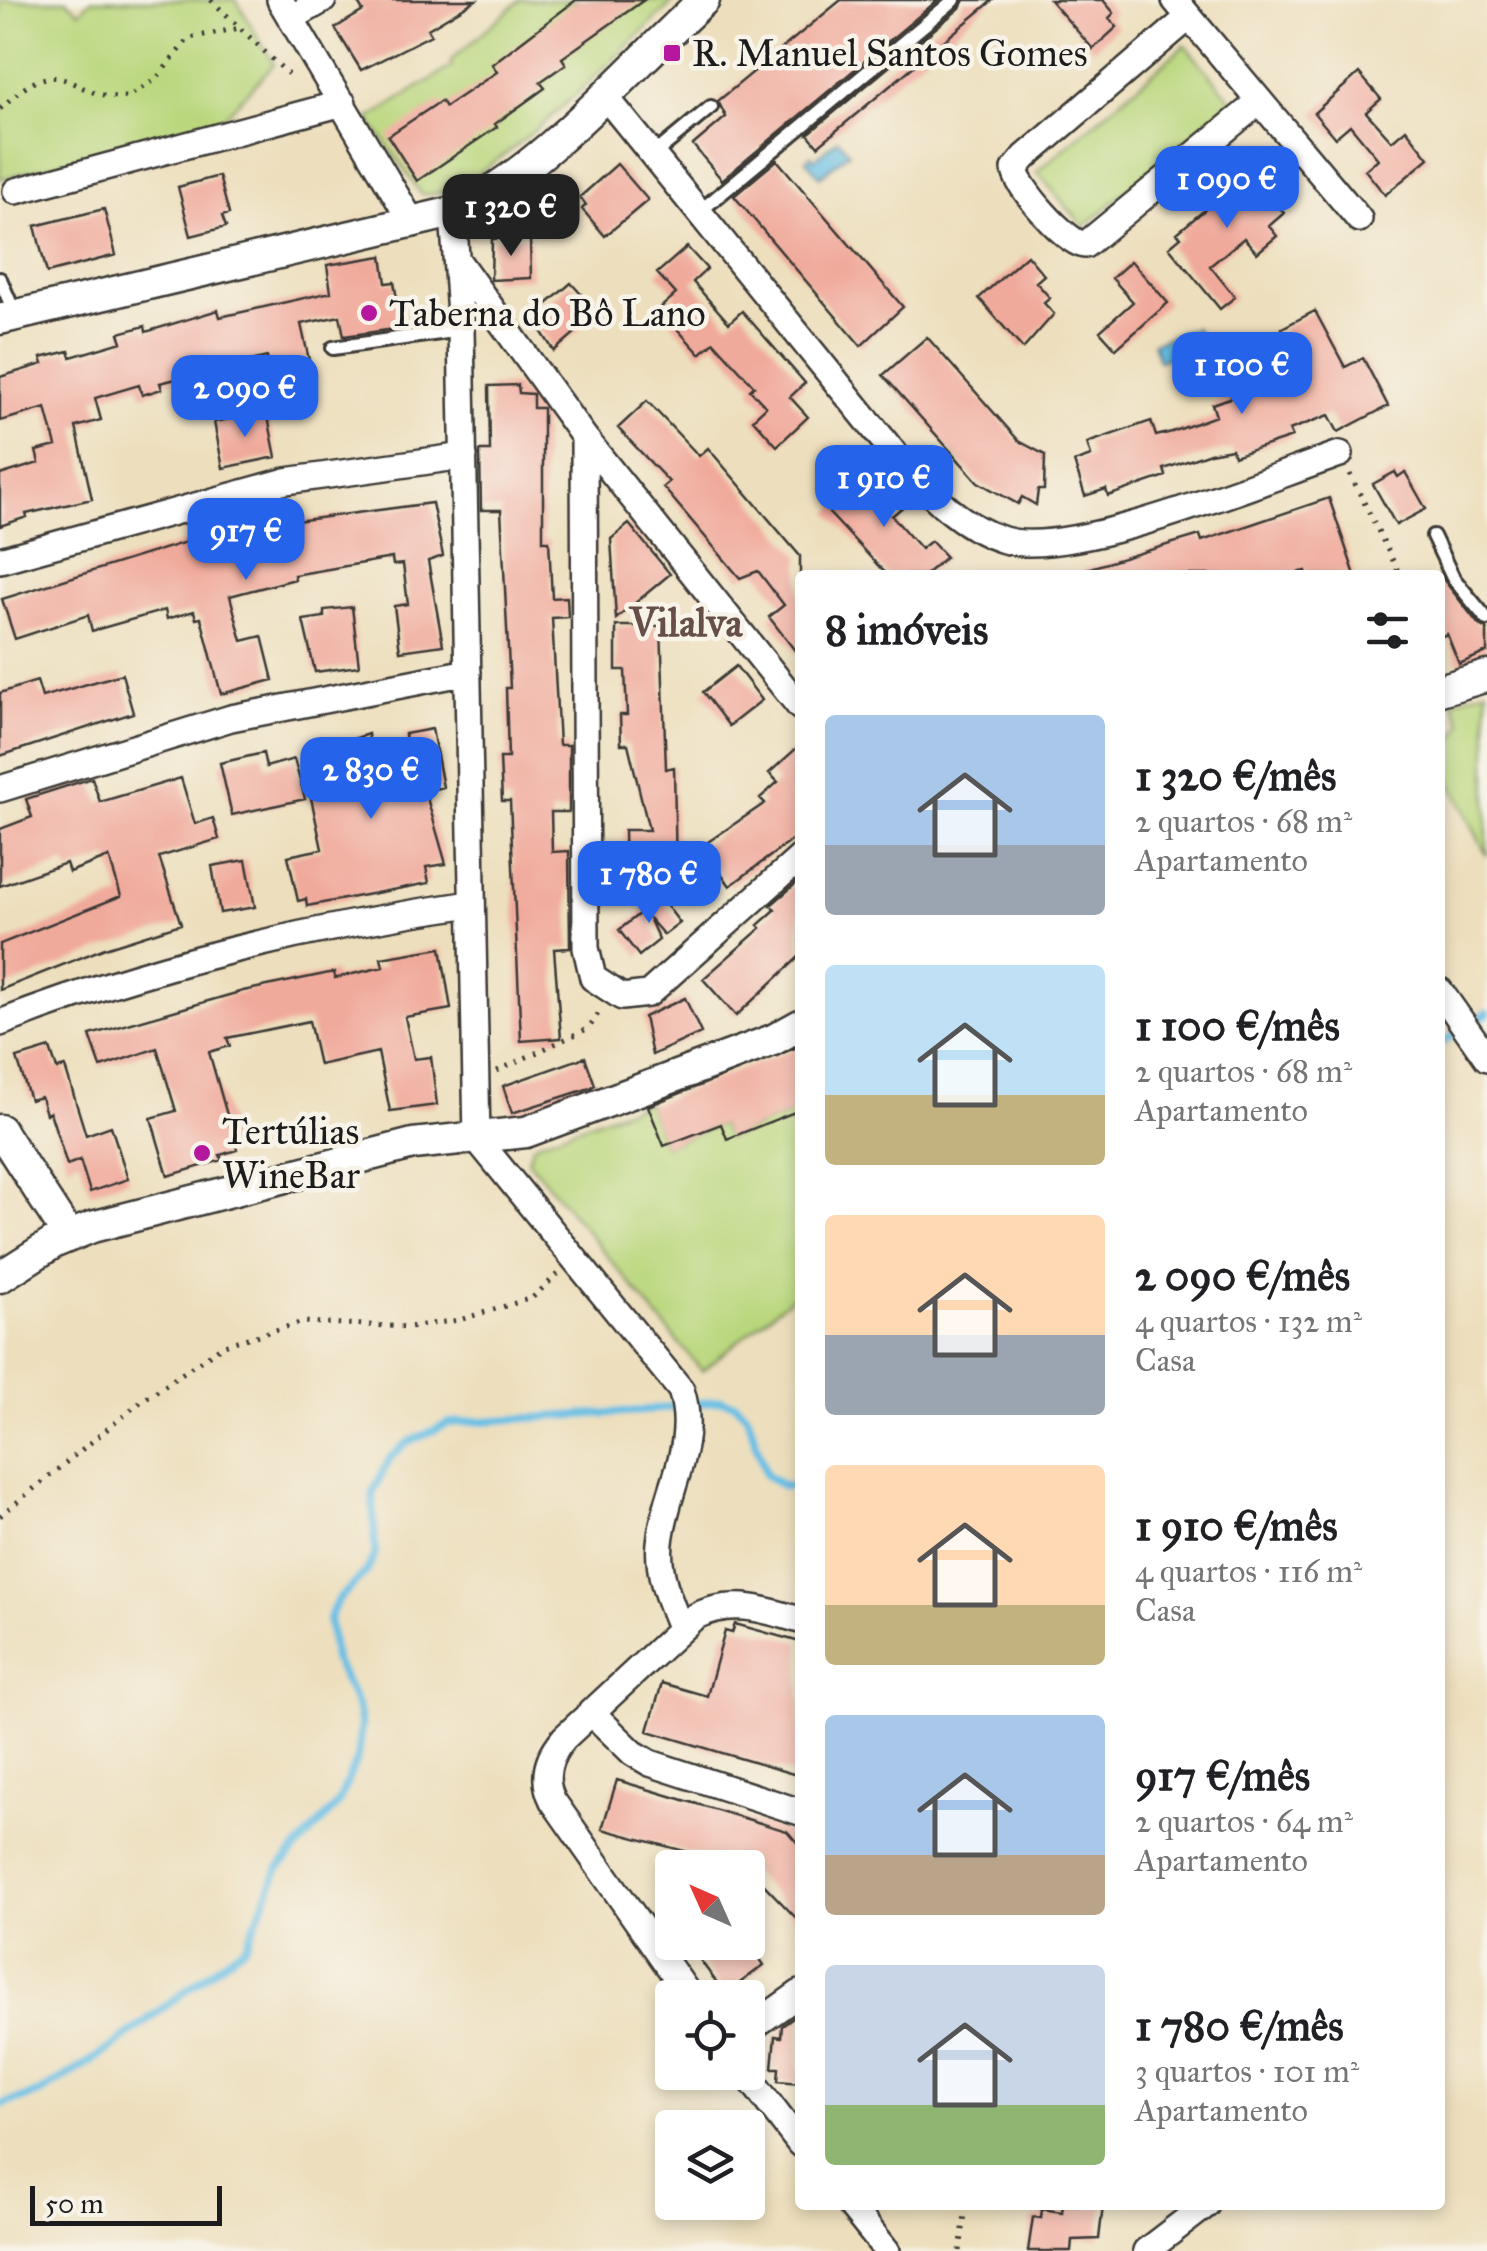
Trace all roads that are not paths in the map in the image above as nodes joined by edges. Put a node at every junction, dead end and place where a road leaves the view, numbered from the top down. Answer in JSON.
{"nodes":[{"id":1,"x":323,"y":0,"type":"edge"},
{"id":2,"x":954,"y":0,"type":"edge"},
{"id":3,"x":700,"y":1,"type":"edge"},
{"id":4,"x":1182,"y":8,"type":"edge"},
{"id":5,"x":285,"y":9,"type":"edge"},
{"id":6,"x":605,"y":96,"type":"junction"},
{"id":7,"x":1260,"y":100,"type":"junction"},
{"id":8,"x":342,"y":103,"type":"junction"},
{"id":9,"x":711,"y":106,"type":"dead end"},
{"id":10,"x":652,"y":155,"type":"junction"},
{"id":11,"x":16,"y":190,"type":"dead end"},
{"id":12,"x":453,"y":212,"type":"junction"},
{"id":13,"x":699,"y":212,"type":"junction"},
{"id":14,"x":1359,"y":219,"type":"dead end"},
{"id":15,"x":413,"y":224,"type":"junction"},
{"id":16,"x":459,"y":262,"type":"junction"},
{"id":17,"x":0,"y":279,"type":"edge"},
{"id":18,"x":8,"y":317,"type":"edge"},
{"id":19,"x":461,"y":330,"type":"junction"},
{"id":20,"x":333,"y":348,"type":"dead end"},
{"id":21,"x":584,"y":437,"type":"junction"},
{"id":22,"x":464,"y":456,"type":"junction"},
{"id":23,"x":1344,"y":462,"type":"road end"},
{"id":24,"x":1433,"y":536,"type":"dead end"},
{"id":25,"x":0,"y":560,"type":"edge"},
{"id":26,"x":1487,"y":618,"type":"edge"},
{"id":27,"x":468,"y":672,"type":"junction"},
{"id":28,"x":1487,"y":676,"type":"edge"},
{"id":29,"x":1445,"y":689,"type":"edge"},
{"id":30,"x":795,"y":701,"type":"edge"},
{"id":31,"x":0,"y":789,"type":"edge"},
{"id":32,"x":795,"y":862,"type":"edge"},
{"id":33,"x":471,"y":904,"type":"junction"},
{"id":34,"x":1445,"y":998,"type":"edge"},
{"id":35,"x":0,"y":1022,"type":"edge"},
{"id":36,"x":795,"y":1028,"type":"edge"},
{"id":37,"x":1481,"y":1051,"type":"edge"},
{"id":38,"x":0,"y":1130,"type":"edge"},
{"id":39,"x":477,"y":1139,"type":"junction"},
{"id":40,"x":68,"y":1235,"type":"junction"},
{"id":41,"x":0,"y":1277,"type":"edge"},
{"id":42,"x":795,"y":1619,"type":"edge"},
{"id":43,"x":680,"y":1627,"type":"junction"},
{"id":44,"x":590,"y":1712,"type":"junction"},
{"id":45,"x":795,"y":1810,"type":"edge"},
{"id":46,"x":679,"y":1980,"type":"edge"},
{"id":47,"x":795,"y":1997,"type":"edge"},
{"id":48,"x":765,"y":2018,"type":"edge"},
{"id":49,"x":759,"y":2090,"type":"edge"},
{"id":50,"x":795,"y":2137,"type":"edge"},
{"id":51,"x":854,"y":2210,"type":"edge"},
{"id":52,"x":1199,"y":2210,"type":"edge"},
{"id":53,"x":887,"y":2251,"type":"edge"},
{"id":54,"x":1146,"y":2251,"type":"edge"}],
"edges":[{"from":1,"to":5,"type":"street"},
{"from":2,"to":13,"type":"lane"},
{"from":3,"to":6,"type":"street"},
{"from":4,"to":7,"type":"street"},
{"from":4,"to":7,"type":"street"},
{"from":5,"to":8,"type":"street"},
{"from":6,"to":10,"type":"street"},
{"from":6,"to":12,"type":"street"},
{"from":7,"to":14,"type":"street"},
{"from":8,"to":11,"type":"street"},
{"from":8,"to":15,"type":"street"},
{"from":9,"to":10,"type":"lane"},
{"from":10,"to":13,"type":"street"},
{"from":12,"to":15,"type":"street"},
{"from":12,"to":16,"type":"street"},
{"from":13,"to":23,"type":"street"},
{"from":15,"to":18,"type":"street"},
{"from":16,"to":19,"type":"street"},
{"from":16,"to":21,"type":"street"},
{"from":17,"to":18,"type":"lane"},
{"from":19,"to":20,"type":"lane"},
{"from":19,"to":22,"type":"street"},
{"from":21,"to":30,"type":"street"},
{"from":21,"to":32,"type":"street"},
{"from":22,"to":25,"type":"street"},
{"from":22,"to":27,"type":"street"},
{"from":24,"to":26,"type":"lane"},
{"from":27,"to":31,"type":"street"},
{"from":27,"to":33,"type":"street"},
{"from":28,"to":29,"type":"street"},
{"from":33,"to":35,"type":"street"},
{"from":33,"to":39,"type":"street"},
{"from":34,"to":37,"type":"street"},
{"from":36,"to":39,"type":"street"},
{"from":38,"to":40,"type":"street"},
{"from":39,"to":40,"type":"street"},
{"from":39,"to":43,"type":"street"},
{"from":40,"to":41,"type":"street"},
{"from":42,"to":43,"type":"street"},
{"from":43,"to":44,"type":"street"},
{"from":44,"to":45,"type":"street"},
{"from":44,"to":46,"type":"street"},
{"from":47,"to":48,"type":"street"},
{"from":49,"to":50,"type":"street"},
{"from":51,"to":53,"type":"street"},
{"from":52,"to":54,"type":"street"}]}
